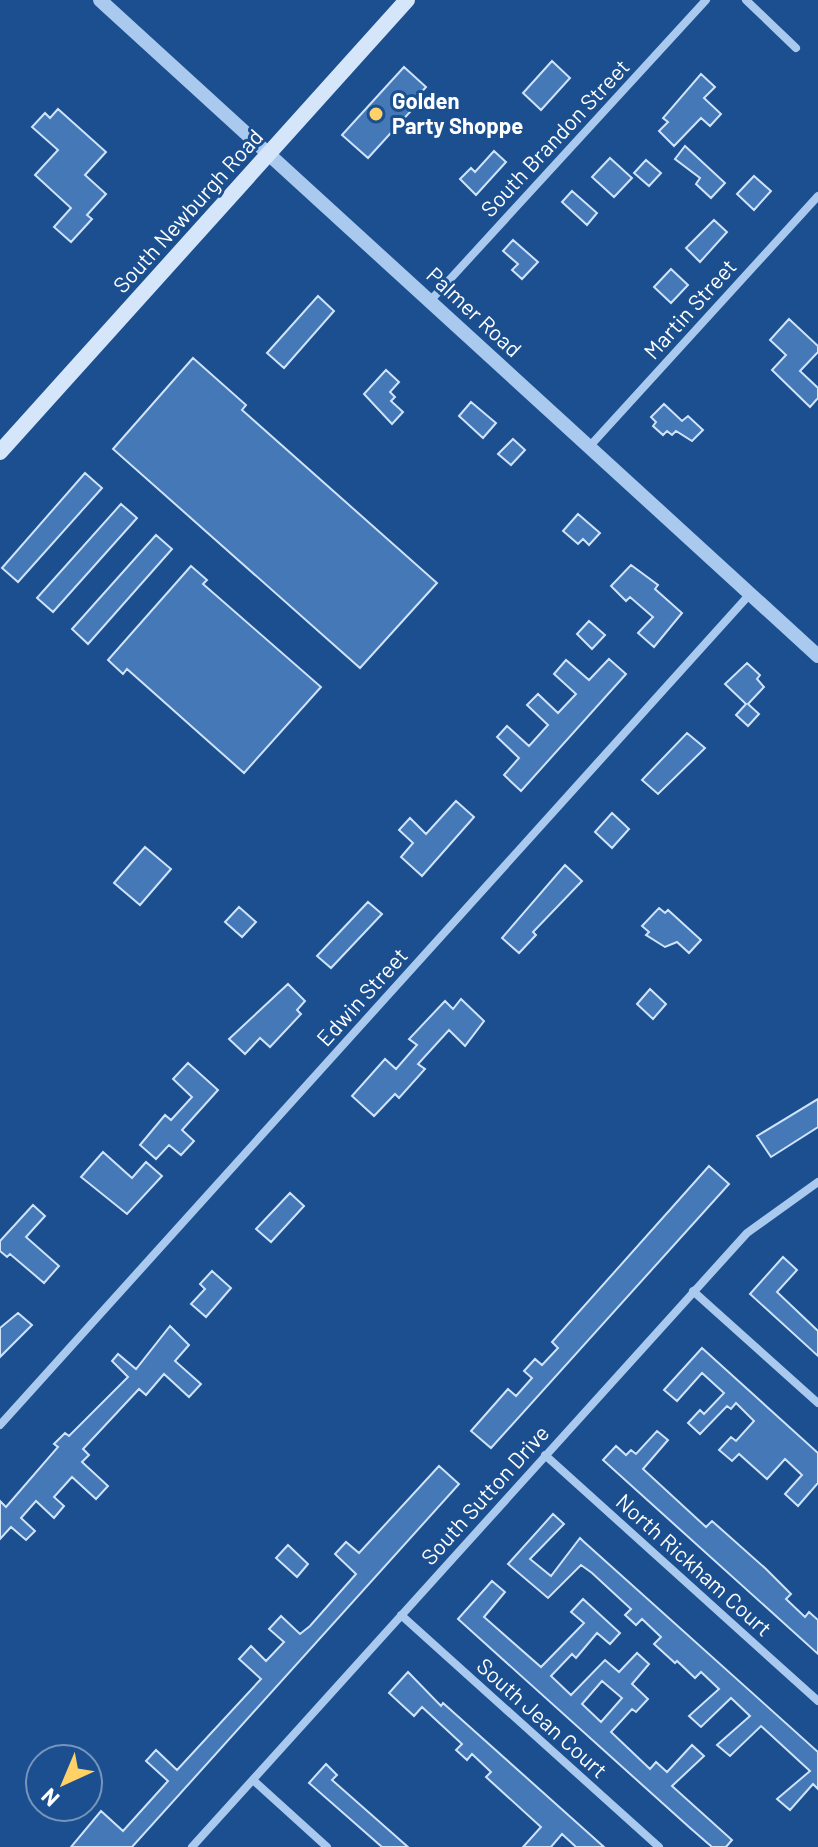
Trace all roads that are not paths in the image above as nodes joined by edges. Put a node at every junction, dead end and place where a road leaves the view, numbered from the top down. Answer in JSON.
{"nodes":[{"id":1,"x":100,"y":0,"type":"edge"},
{"id":2,"x":407,"y":0,"type":"edge"},
{"id":3,"x":706,"y":0,"type":"edge"},
{"id":4,"x":746,"y":0,"type":"edge"},
{"id":5,"x":796,"y":48,"type":"dead end"},
{"id":6,"x":268,"y":155,"type":"junction"},
{"id":7,"x":818,"y":196,"type":"edge"},
{"id":8,"x":430,"y":301,"type":"junction"},
{"id":9,"x":589,"y":447,"type":"junction"},
{"id":10,"x":0,"y":452,"type":"edge"},
{"id":11,"x":750,"y":594,"type":"junction"},
{"id":12,"x":818,"y":656,"type":"edge"},
{"id":13,"x":818,"y":1182,"type":"edge"},
{"id":14,"x":693,"y":1291,"type":"junction"},
{"id":15,"x":818,"y":1403,"type":"edge"},
{"id":16,"x":0,"y":1425,"type":"edge"},
{"id":17,"x":545,"y":1455,"type":"junction"},
{"id":18,"x":401,"y":1615,"type":"junction"},
{"id":19,"x":818,"y":1701,"type":"edge"},
{"id":20,"x":253,"y":1780,"type":"junction"},
{"id":21,"x":192,"y":1847,"type":"edge"},
{"id":22,"x":327,"y":1847,"type":"edge"},
{"id":23,"x":659,"y":1847,"type":"edge"}],
"edges":[{"from":1,"to":6,"type":"street","name":"Palmer Road"},
{"from":2,"to":6,"type":"main road","name":"South Newburgh Road"},
{"from":3,"to":8,"type":"street","name":"South Brandon Street"},
{"from":4,"to":5,"type":"street"},
{"from":6,"to":8,"type":"street","name":"Palmer Road"},
{"from":6,"to":10,"type":"main road","name":"South Newburgh Road"},
{"from":7,"to":9,"type":"street","name":"Martin Street"},
{"from":8,"to":9,"type":"street","name":"Palmer Road"},
{"from":9,"to":11,"type":"street","name":"Palmer Road"},
{"from":11,"to":12,"type":"street","name":"Palmer Road"},
{"from":11,"to":16,"type":"street","name":"Edwin Street"},
{"from":13,"to":14,"type":"street","name":"South Sutton Drive"},
{"from":14,"to":15,"type":"street"},
{"from":14,"to":17,"type":"street","name":"South Sutton Drive"},
{"from":17,"to":18,"type":"street","name":"South Sutton Drive"},
{"from":17,"to":19,"type":"street","name":"North Rickham Court"},
{"from":18,"to":20,"type":"street","name":"South Sutton Drive"},
{"from":18,"to":23,"type":"street","name":"South Jean Court"},
{"from":20,"to":21,"type":"street","name":"South Sutton Drive"},
{"from":20,"to":22,"type":"street"}]}
